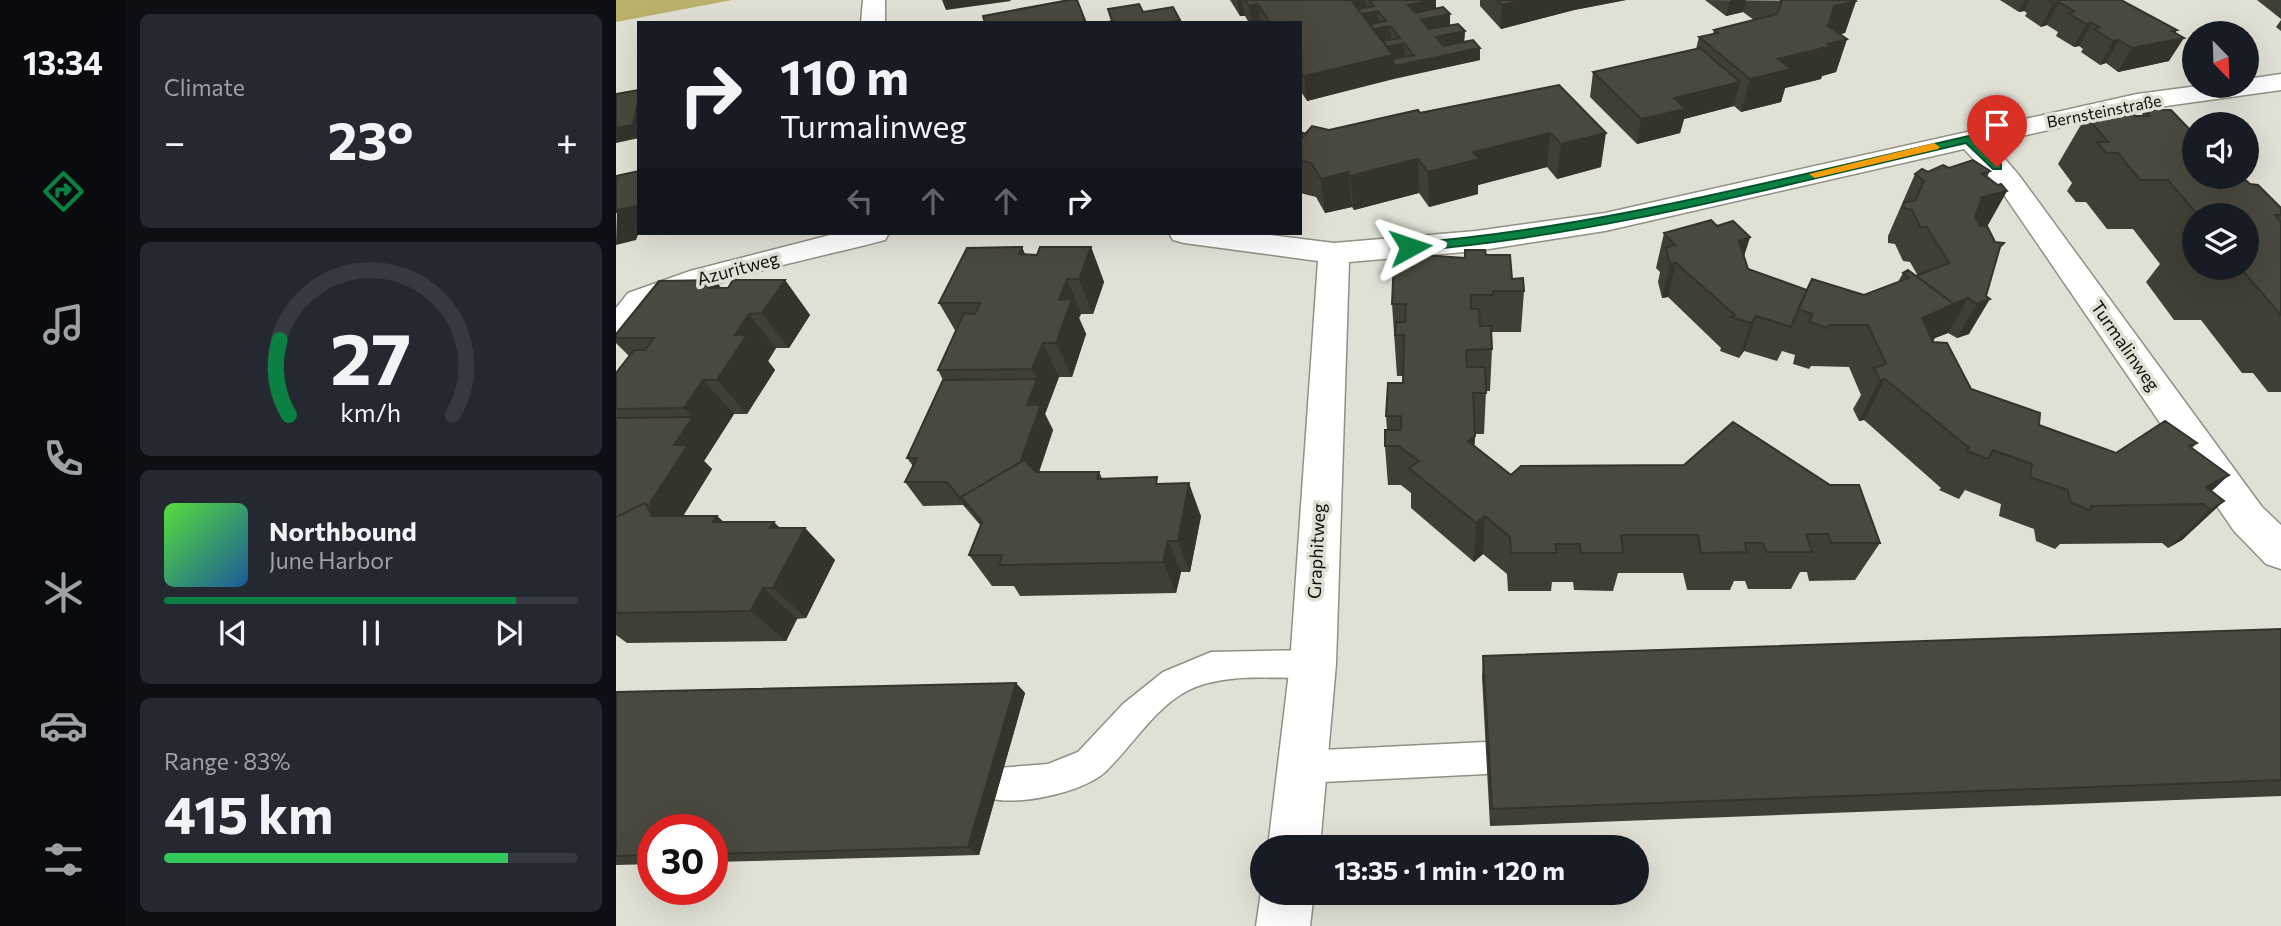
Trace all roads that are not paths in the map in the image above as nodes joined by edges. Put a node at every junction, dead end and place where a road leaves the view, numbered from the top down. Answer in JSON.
{"nodes":[{"id":1,"x":874,"y":0,"type":"edge"},
{"id":2,"x":873,"y":21,"type":"edge"},
{"id":3,"x":2281,"y":82,"type":"edge"},
{"id":4,"x":1969,"y":139,"type":"junction"},
{"id":5,"x":866,"y":235,"type":"edge"},
{"id":6,"x":1199,"y":235,"type":"edge"},
{"id":7,"x":1334,"y":253,"type":"junction"},
{"id":8,"x":616,"y":330,"type":"edge"},
{"id":9,"x":2281,"y":553,"type":"edge"},
{"id":10,"x":1313,"y":664,"type":"junction"},
{"id":11,"x":1486,"y":758,"type":"edge"},
{"id":12,"x":1302,"y":767,"type":"junction"},
{"id":13,"x":999,"y":785,"type":"dead end"},
{"id":14,"x":1295,"y":835,"type":"edge"},
{"id":15,"x":1287,"y":905,"type":"edge"},
{"id":16,"x":1283,"y":926,"type":"edge"}],
"edges":[{"from":1,"to":2,"type":"street"},
{"from":3,"to":4,"type":"street","name":"Bernsteinstraße"},
{"from":4,"to":7,"type":"street","name":"Bernsteinstraße"},
{"from":4,"to":9,"type":"street","name":"Turmalinweg"},
{"from":5,"to":8,"type":"street","name":"Azuritweg"},
{"from":6,"to":7,"type":"street","name":"Bernsteinstraße"},
{"from":7,"to":10,"type":"street","name":"Graphitweg"},
{"from":10,"to":12,"type":"street","name":"Graphitweg"},
{"from":10,"to":13,"type":"lane"},
{"from":11,"to":12,"type":"lane"},
{"from":12,"to":14,"type":"street","name":"Graphitweg"},
{"from":15,"to":16,"type":"street"}]}
